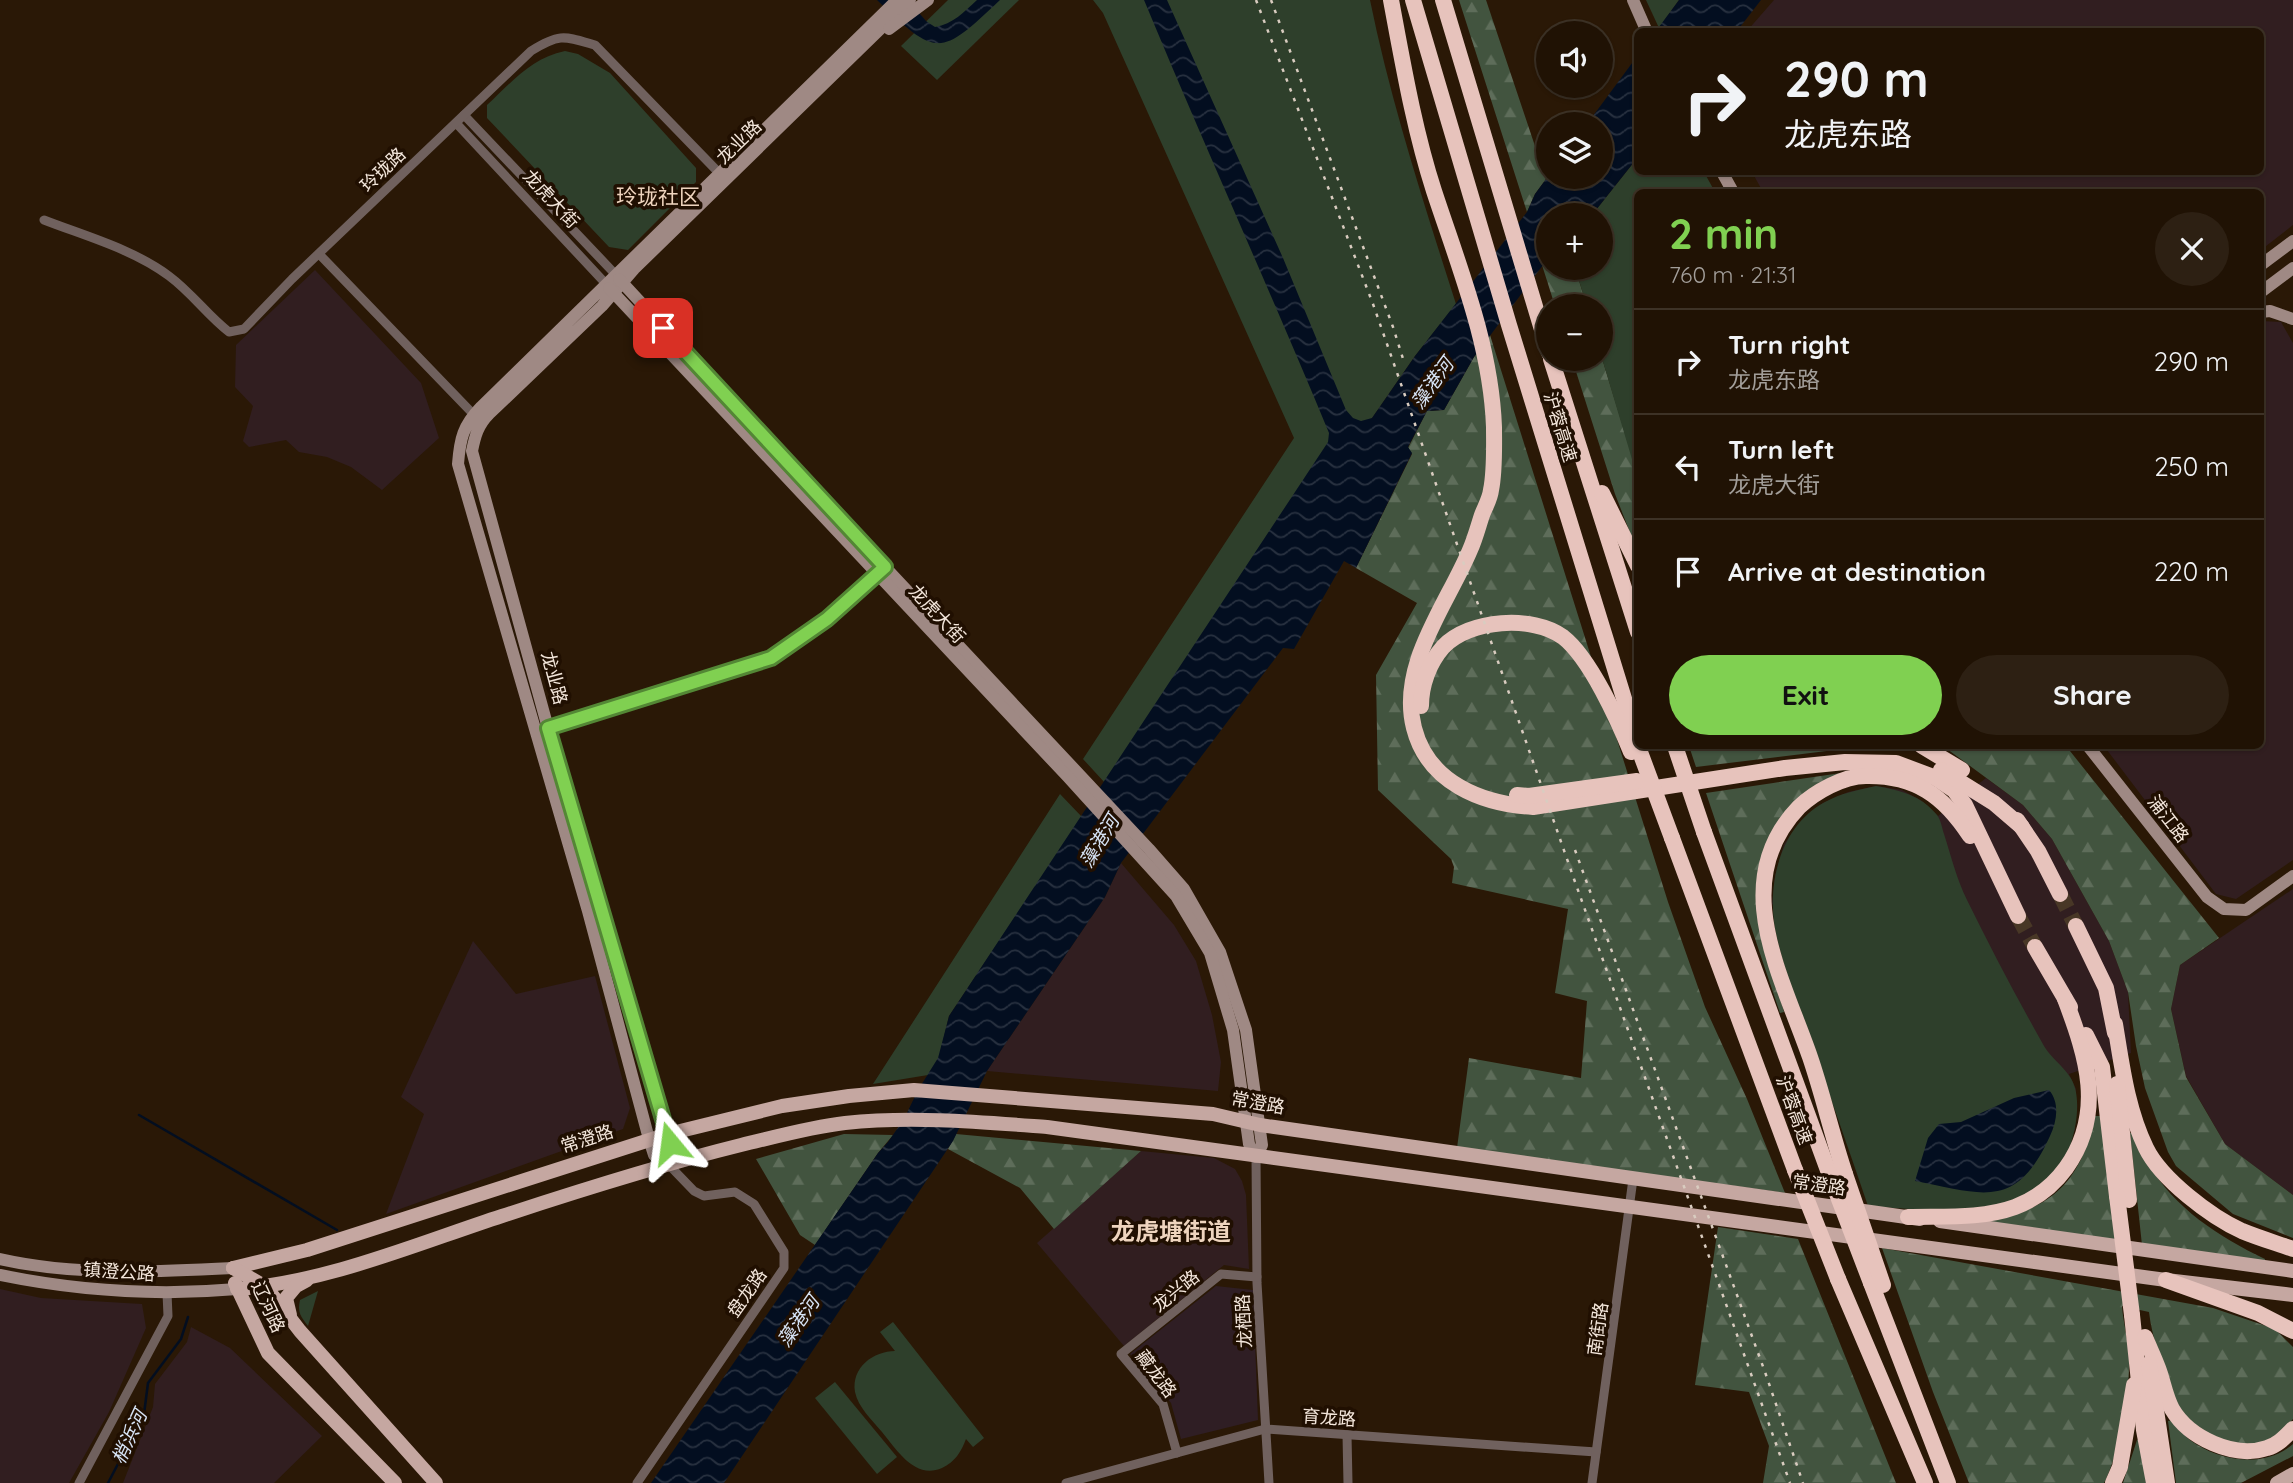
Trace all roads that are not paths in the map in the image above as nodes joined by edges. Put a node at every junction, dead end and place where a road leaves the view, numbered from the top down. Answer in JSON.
{"nodes":[{"id":1,"x":897,"y":0,"type":"edge"},
{"id":2,"x":1391,"y":0,"type":"edge"},
{"id":3,"x":1413,"y":0,"type":"edge"},
{"id":4,"x":1443,"y":0,"type":"edge"},
{"id":5,"x":1633,"y":0,"type":"edge"},
{"id":6,"x":920,"y":1,"type":"edge"},
{"id":7,"x":886,"y":14,"type":"edge"},
{"id":8,"x":1645,"y":28,"type":"edge"},
{"id":9,"x":464,"y":115,"type":"junction"},
{"id":10,"x":456,"y":123,"type":"junction"},
{"id":11,"x":723,"y":177,"type":"junction"},
{"id":12,"x":44,"y":220,"type":"dead end"},
{"id":13,"x":2293,"y":241,"type":"edge"},
{"id":14,"x":319,"y":254,"type":"junction"},
{"id":15,"x":2264,"y":263,"type":"edge"},
{"id":16,"x":2293,"y":268,"type":"edge"},
{"id":17,"x":615,"y":284,"type":"junction"},
{"id":18,"x":2264,"y":290,"type":"edge"},
{"id":19,"x":1536,"y":304,"type":"edge"},
{"id":20,"x":2264,"y":312,"type":"edge"},
{"id":21,"x":2293,"y":320,"type":"edge"},
{"id":22,"x":1555,"y":371,"type":"edge"},
{"id":23,"x":1561,"y":371,"type":"edge"},
{"id":24,"x":477,"y":419,"type":"junction"},
{"id":25,"x":1634,"y":558,"type":"edge"},
{"id":26,"x":880,"y":571,"type":"junction"},
{"id":27,"x":1634,"y":619,"type":"edge"},
{"id":28,"x":548,"y":728,"type":"junction"},
{"id":29,"x":535,"y":731,"type":"junction"},
{"id":30,"x":1634,"y":738,"type":"edge"},
{"id":31,"x":1634,"y":743,"type":"edge"},
{"id":32,"x":1637,"y":749,"type":"edge"},
{"id":33,"x":1676,"y":749,"type":"edge"},
{"id":34,"x":1927,"y":749,"type":"edge"},
{"id":35,"x":2090,"y":749,"type":"edge"},
{"id":36,"x":2022,"y":827,"type":"junction"},
{"id":37,"x":2293,"y":876,"type":"edge"},
{"id":38,"x":2002,"y":884,"type":"junction"},
{"id":39,"x":2060,"y":894,"type":"tunnel mouth"},
{"id":40,"x":2018,"y":916,"type":"tunnel mouth"},
{"id":41,"x":2076,"y":926,"type":"tunnel mouth"},
{"id":42,"x":2035,"y":947,"type":"tunnel mouth"},
{"id":43,"x":2066,"y":999,"type":"junction"},
{"id":44,"x":2115,"y":1024,"type":"junction"},
{"id":45,"x":1253,"y":1123,"type":"junction"},
{"id":46,"x":668,"y":1133,"type":"junction"},
{"id":47,"x":649,"y":1139,"type":"junction"},
{"id":48,"x":1256,"y":1157,"type":"junction"},
{"id":49,"x":667,"y":1163,"type":"junction"},
{"id":50,"x":1837,"y":1174,"type":"junction"},
{"id":51,"x":1633,"y":1179,"type":"junction"},
{"id":52,"x":2123,"y":1198,"type":"junction"},
{"id":53,"x":1630,"y":1207,"type":"junction"},
{"id":54,"x":1908,"y":1217,"type":"junction"},
{"id":55,"x":2293,"y":1249,"type":"edge"},
{"id":56,"x":0,"y":1259,"type":"edge"},
{"id":57,"x":233,"y":1268,"type":"junction"},
{"id":58,"x":2293,"y":1271,"type":"edge"},
{"id":59,"x":0,"y":1275,"type":"edge"},
{"id":60,"x":316,"y":1276,"type":"junction"},
{"id":61,"x":1257,"y":1277,"type":"junction"},
{"id":62,"x":2166,"y":1280,"type":"junction"},
{"id":63,"x":266,"y":1287,"type":"junction"},
{"id":64,"x":237,"y":1289,"type":"junction"},
{"id":65,"x":167,"y":1293,"type":"junction"},
{"id":66,"x":2293,"y":1295,"type":"edge"},
{"id":67,"x":2137,"y":1316,"type":"junction"},
{"id":68,"x":300,"y":1331,"type":"junction"},
{"id":69,"x":2293,"y":1331,"type":"edge"},
{"id":70,"x":2145,"y":1337,"type":"junction"},
{"id":71,"x":1121,"y":1354,"type":"joint"},
{"id":72,"x":2138,"y":1362,"type":"junction"},
{"id":73,"x":1265,"y":1429,"type":"junction"},
{"id":74,"x":2293,"y":1429,"type":"edge"},
{"id":75,"x":1347,"y":1434,"type":"junction"},
{"id":76,"x":1596,"y":1452,"type":"junction"},
{"id":77,"x":1177,"y":1453,"type":"junction"},
{"id":78,"x":2293,"y":1474,"type":"edge"},
{"id":79,"x":79,"y":1483,"type":"edge"},
{"id":80,"x":395,"y":1483,"type":"edge"},
{"id":81,"x":436,"y":1483,"type":"edge"},
{"id":82,"x":637,"y":1483,"type":"edge"},
{"id":83,"x":1066,"y":1483,"type":"edge"},
{"id":84,"x":1269,"y":1483,"type":"edge"},
{"id":85,"x":1348,"y":1483,"type":"edge"},
{"id":86,"x":1592,"y":1483,"type":"edge"},
{"id":87,"x":1925,"y":1483,"type":"edge"},
{"id":88,"x":1948,"y":1483,"type":"edge"},
{"id":89,"x":2113,"y":1483,"type":"edge"},
{"id":90,"x":2154,"y":1483,"type":"edge"},
{"id":91,"x":2167,"y":1483,"type":"edge"},
{"id":92,"x":2277,"y":1483,"type":"edge"}],
"edges":[{"from":1,"to":7,"type":"street","name":"龙业路"},
{"from":2,"to":38,"type":"highway"},
{"from":3,"to":30,"type":"highway","name":"沪蓉高速"},
{"from":4,"to":19,"type":"highway"},
{"from":5,"to":8,"type":"street"},
{"from":6,"to":7,"type":"street","name":"龙业路"},
{"from":7,"to":11,"type":"street","name":"龙业路"},
{"from":9,"to":10,"type":"street","name":"玲珑路"},
{"from":9,"to":11,"type":"street","name":"玲珑路"},
{"from":9,"to":17,"type":"street","name":"龙虎大街"},
{"from":10,"to":14,"type":"street","name":"玲珑路"},
{"from":10,"to":17,"type":"street","name":"龙虎大街"},
{"from":11,"to":17,"type":"street","name":"龙业路"},
{"from":12,"to":14,"type":"street","name":"玲珑路"},
{"from":13,"to":15,"type":"street"},
{"from":14,"to":24,"type":"street"},
{"from":16,"to":18,"type":"street"},
{"from":17,"to":24,"type":"street","name":"龙业路"},
{"from":17,"to":26,"type":"street","name":"龙虎大街"},
{"from":20,"to":21,"type":"street"},
{"from":22,"to":27,"type":"highway","name":"沪蓉高速"},
{"from":23,"to":25,"type":"highway"},
{"from":24,"to":28,"type":"street","name":"龙业路"},
{"from":24,"to":29,"type":"street","name":"龙业路"},
{"from":26,"to":28,"type":"street"},
{"from":26,"to":45,"type":"street","name":"龙虎大街"},
{"from":28,"to":29,"type":"street"},
{"from":28,"to":46,"type":"street","name":"龙业路"},
{"from":29,"to":47,"type":"street","name":"龙业路"},
{"from":31,"to":36,"type":"highway"},
{"from":32,"to":87,"type":"highway","name":"沪蓉高速","bridge":true},
{"from":33,"to":50,"type":"highway","name":"沪蓉高速","bridge":true},
{"from":34,"to":36,"type":"highway"},
{"from":35,"to":37,"type":"street","name":"浦江路"},
{"from":36,"to":39,"type":"highway"},
{"from":38,"to":40,"type":"highway"},
{"from":38,"to":50,"type":"highway"},
{"from":41,"to":44,"type":"highway"},
{"from":42,"to":43,"type":"highway"},
{"from":43,"to":52,"type":"highway"},
{"from":43,"to":54,"type":"highway"},
{"from":44,"to":52,"type":"highway"},
{"from":44,"to":55,"type":"highway"},
{"from":45,"to":46,"type":"main road","name":"常澄路"},
{"from":45,"to":48,"type":"street"},
{"from":45,"to":51,"type":"main road","name":"常澄路"},
{"from":46,"to":47,"type":"main road","name":"常澄路"},
{"from":46,"to":49,"type":"street","name":"龙业路"},
{"from":47,"to":49,"type":"street","name":"龙业路"},
{"from":47,"to":57,"type":"main road","name":"常澄路"},
{"from":48,"to":49,"type":"main road"},
{"from":48,"to":53,"type":"main road"},
{"from":48,"to":61,"type":"street","name":"龙栖路"},
{"from":49,"to":60,"type":"main road"},
{"from":49,"to":82,"type":"street","name":"盘龙路"},
{"from":50,"to":88,"type":"highway","bridge":true},
{"from":51,"to":53,"type":"street","name":"南街路"},
{"from":51,"to":54,"type":"main road","name":"常澄路"},
{"from":52,"to":67,"type":"highway"},
{"from":53,"to":62,"type":"main road"},
{"from":53,"to":76,"type":"street","name":"南街路"},
{"from":54,"to":58,"type":"main road","name":"常澄路"},
{"from":56,"to":57,"type":"street","name":"镇澄公路"},
{"from":57,"to":63,"type":"main road","name":"辽河路"},
{"from":57,"to":64,"type":"main road","name":"辽河路"},
{"from":59,"to":65,"type":"street","name":"镇澄公路"},
{"from":60,"to":63,"type":"main road"},
{"from":60,"to":68,"type":"main road"},
{"from":61,"to":71,"type":"street","name":"龙兴路"},
{"from":61,"to":73,"type":"street","name":"龙栖路"},
{"from":62,"to":66,"type":"main road"},
{"from":62,"to":69,"type":"highway"},
{"from":63,"to":64,"type":"main road"},
{"from":63,"to":68,"type":"main road","name":"辽河路"},
{"from":64,"to":65,"type":"street","name":"镇澄公路"},
{"from":64,"to":80,"type":"main road","name":"辽河路"},
{"from":65,"to":79,"type":"street"},
{"from":67,"to":70,"type":"highway"},
{"from":67,"to":72,"type":"highway"},
{"from":68,"to":81,"type":"main road","name":"辽河路"},
{"from":70,"to":74,"type":"highway"},
{"from":70,"to":91,"type":"highway"},
{"from":71,"to":77,"type":"street","name":"藏龙路"},
{"from":72,"to":89,"type":"highway"},
{"from":72,"to":90,"type":"highway"},
{"from":73,"to":75,"type":"street","name":"育龙路"},
{"from":73,"to":77,"type":"street","name":"育龙路"},
{"from":73,"to":84,"type":"street","name":"龙栖路"},
{"from":75,"to":76,"type":"street","name":"育龙路"},
{"from":75,"to":85,"type":"street"},
{"from":76,"to":86,"type":"street","name":"南街路"},
{"from":77,"to":83,"type":"street","name":"育龙路"},
{"from":78,"to":92,"type":"main road"}]}
